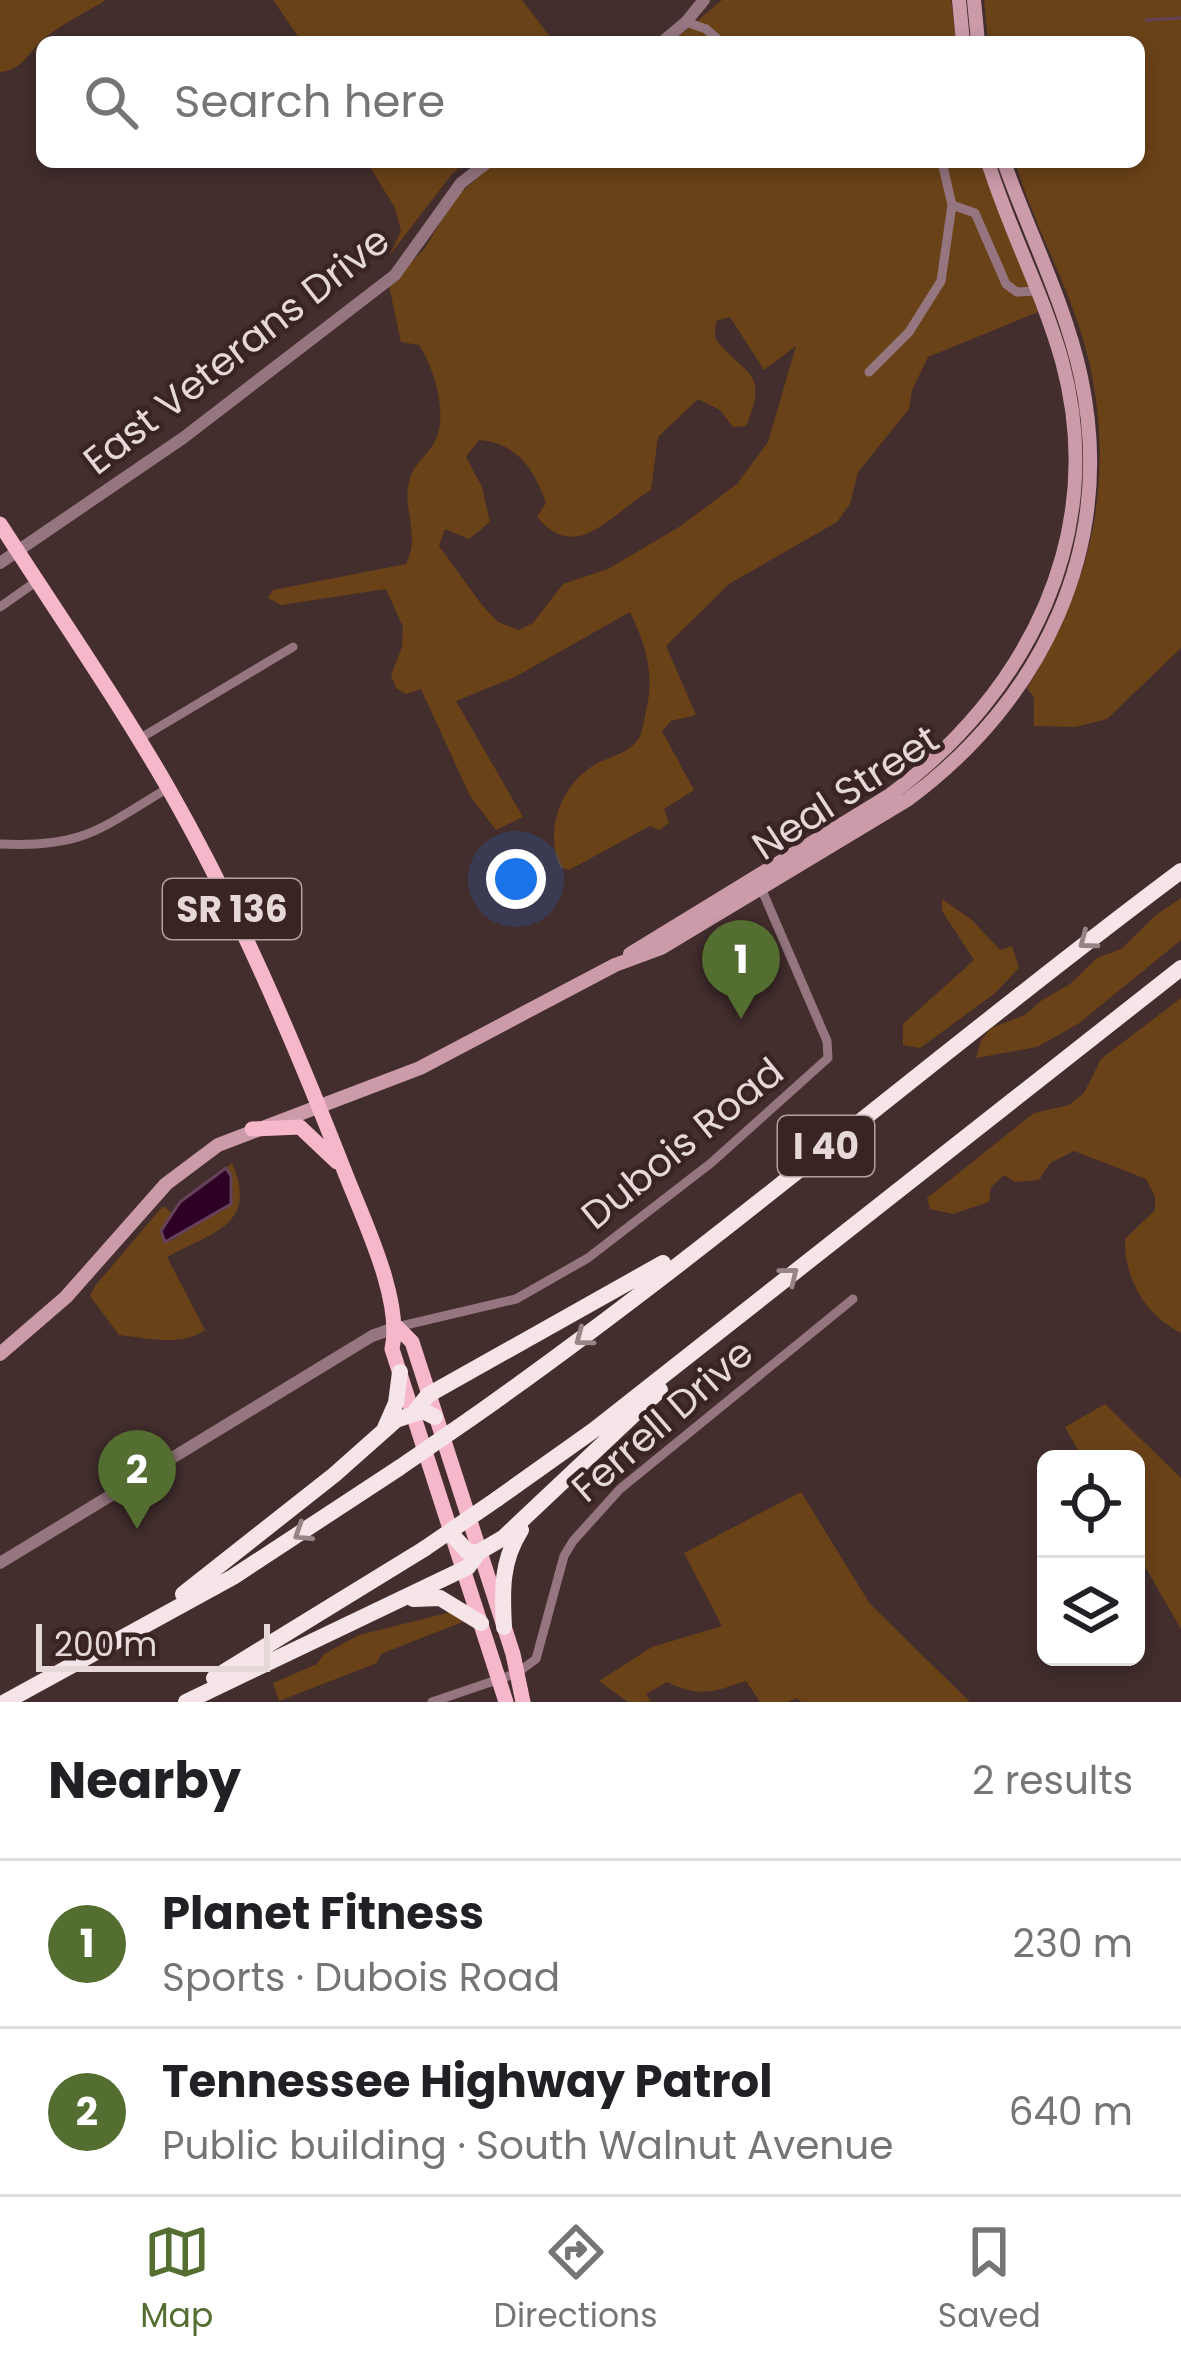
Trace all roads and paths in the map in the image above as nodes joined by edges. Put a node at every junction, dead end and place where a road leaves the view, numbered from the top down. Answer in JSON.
{"nodes":[{"id":1,"x":704,"y":0,"type":"edge"},
{"id":2,"x":959,"y":0,"type":"edge"},
{"id":3,"x":974,"y":0,"type":"edge"},
{"id":4,"x":686,"y":22,"type":"junction"},
{"id":5,"x":669,"y":36,"type":"edge"},
{"id":6,"x":714,"y":36,"type":"edge"},
{"id":7,"x":962,"y":36,"type":"edge"},
{"id":8,"x":977,"y":36,"type":"edge"},
{"id":9,"x":480,"y":168,"type":"edge"},
{"id":10,"x":943,"y":168,"type":"edge"},
{"id":11,"x":990,"y":168,"type":"edge"},
{"id":12,"x":1006,"y":168,"type":"edge"},
{"id":13,"x":952,"y":205,"type":"junction"},
{"id":14,"x":1037,"y":291,"type":"junction"},
{"id":15,"x":869,"y":372,"type":"dead end"},
{"id":16,"x":0,"y":524,"type":"edge"},
{"id":17,"x":17,"y":551,"type":"junction"},
{"id":18,"x":0,"y":563,"type":"edge"},
{"id":19,"x":37,"y":581,"type":"junction"},
{"id":20,"x":0,"y":607,"type":"edge"},
{"id":21,"x":293,"y":647,"type":"dead end"},
{"id":22,"x":139,"y":739,"type":"junction"},
{"id":23,"x":168,"y":788,"type":"junction"},
{"id":24,"x":0,"y":844,"type":"edge"},
{"id":25,"x":1181,"y":871,"type":"edge"},
{"id":26,"x":761,"y":887,"type":"junction"},
{"id":27,"x":615,"y":965,"type":"junction"},
{"id":28,"x":1181,"y":968,"type":"edge"},
{"id":29,"x":319,"y":1106,"type":"junction"},
{"id":30,"x":252,"y":1129,"type":"junction"},
{"id":31,"x":343,"y":1167,"type":"junction"},
{"id":32,"x":730,"y":1222,"type":"junction"},
{"id":33,"x":853,"y":1299,"type":"dead end"},
{"id":34,"x":757,"y":1302,"type":"junction"},
{"id":35,"x":397,"y":1327,"type":"junction"},
{"id":36,"x":0,"y":1354,"type":"edge"},
{"id":37,"x":400,"y":1372,"type":"junction"},
{"id":38,"x":428,"y":1395,"type":"junction"},
{"id":39,"x":414,"y":1413,"type":"junction"},
{"id":40,"x":435,"y":1417,"type":"junction"},
{"id":41,"x":381,"y":1434,"type":"junction"},
{"id":42,"x":547,"y":1497,"type":"junction"},
{"id":43,"x":454,"y":1537,"type":"junction"},
{"id":44,"x":479,"y":1552,"type":"junction"},
{"id":45,"x":0,"y":1563,"type":"edge"},
{"id":46,"x":464,"y":1569,"type":"junction"},
{"id":47,"x":383,"y":1609,"type":"junction"},
{"id":48,"x":482,"y":1623,"type":"junction"},
{"id":49,"x":504,"y":1627,"type":"junction"},
{"id":50,"x":106,"y":1648,"type":"junction"},
{"id":51,"x":517,"y":1673,"type":"junction"},
{"id":52,"x":499,"y":1679,"type":"junction"},
{"id":53,"x":4,"y":1702,"type":"edge"},
{"id":54,"x":171,"y":1702,"type":"edge"},
{"id":55,"x":186,"y":1702,"type":"edge"},
{"id":56,"x":432,"y":1702,"type":"edge"},
{"id":57,"x":506,"y":1702,"type":"edge"},
{"id":58,"x":523,"y":1702,"type":"edge"}],
"edges":[{"from":1,"to":4,"type":"street"},
{"from":2,"to":7,"type":"main road"},
{"from":3,"to":8,"type":"main road"},
{"from":4,"to":5,"type":"street"},
{"from":4,"to":6,"type":"street"},
{"from":9,"to":17,"type":"street","name":"East Veterans Drive"},
{"from":10,"to":13,"type":"street"},
{"from":11,"to":14,"type":"main road","name":"Neal Street"},
{"from":12,"to":26,"type":"main road","name":"Neal Street"},
{"from":13,"to":14,"type":"street"},
{"from":13,"to":15,"type":"street"},
{"from":14,"to":27,"type":"main road","name":"Neal Street"},
{"from":16,"to":17,"type":"main road","number":"SR 136"},
{"from":17,"to":18,"type":"street","name":"East Veterans Drive"},
{"from":17,"to":19,"type":"main road","number":"SR 136"},
{"from":19,"to":20,"type":"street"},
{"from":19,"to":22,"type":"main road","number":"SR 136"},
{"from":21,"to":22,"type":"street"},
{"from":22,"to":23,"type":"main road","number":"SR 136"},
{"from":23,"to":24,"type":"street"},
{"from":23,"to":29,"type":"main road","number":"SR 136"},
{"from":25,"to":32,"type":"highway","number":"I 40","one_way":true},
{"from":26,"to":27,"type":"main road","name":"Neal Street"},
{"from":26,"to":35,"type":"street","name":"Dubois Road"},
{"from":27,"to":29,"type":"main road","name":"Neal Street"},
{"from":34,"to":28,"type":"highway","number":"I 40","one_way":true},
{"from":29,"to":30,"type":"main road","name":"Neal Street"},
{"from":29,"to":31,"type":"main road","number":"SR 136"},
{"from":30,"to":31,"type":"main road"},
{"from":30,"to":36,"type":"main road","name":"Neal Street"},
{"from":31,"to":35,"type":"main road","number":"SR 136"},
{"from":32,"to":38,"type":"highway"},
{"from":32,"to":50,"type":"highway","number":"I 40","one_way":true,"bridge":true},
{"from":33,"to":51,"type":"street","name":"Ferrell Drive"},
{"from":34,"to":42,"type":"highway"},
{"from":34,"to":54,"type":"highway","number":"I 40","bridge":true},
{"from":35,"to":37,"type":"main road","number":"SR 136"},
{"from":35,"to":38,"type":"main road","number":"SR 136"},
{"from":35,"to":45,"type":"street"},
{"from":37,"to":39,"type":"main road","number":"SR 136"},
{"from":37,"to":41,"type":"highway"},
{"from":38,"to":39,"type":"highway"},
{"from":38,"to":40,"type":"main road","number":"SR 136"},
{"from":39,"to":40,"type":"highway"},
{"from":39,"to":41,"type":"highway"},
{"from":39,"to":43,"type":"main road","number":"SR 136"},
{"from":40,"to":44,"type":"main road","number":"SR 136"},
{"from":41,"to":50,"type":"highway"},
{"from":42,"to":44,"type":"highway"},
{"from":42,"to":49,"type":"highway"},
{"from":43,"to":44,"type":"highway"},
{"from":43,"to":46,"type":"main road","number":"SR 136"},
{"from":44,"to":46,"type":"highway"},
{"from":44,"to":49,"type":"main road","number":"SR 136"},
{"from":46,"to":47,"type":"highway"},
{"from":46,"to":48,"type":"main road","number":"SR 136"},
{"from":47,"to":48,"type":"highway"},
{"from":47,"to":55,"type":"highway"},
{"from":48,"to":52,"type":"main road","number":"SR 136"},
{"from":49,"to":51,"type":"main road","number":"SR 136"},
{"from":50,"to":53,"type":"highway","number":"I 40"},
{"from":51,"to":52,"type":"street"},
{"from":51,"to":58,"type":"main road","number":"SR 136"},
{"from":52,"to":56,"type":"street"},
{"from":52,"to":57,"type":"main road","number":"SR 136"}]}
